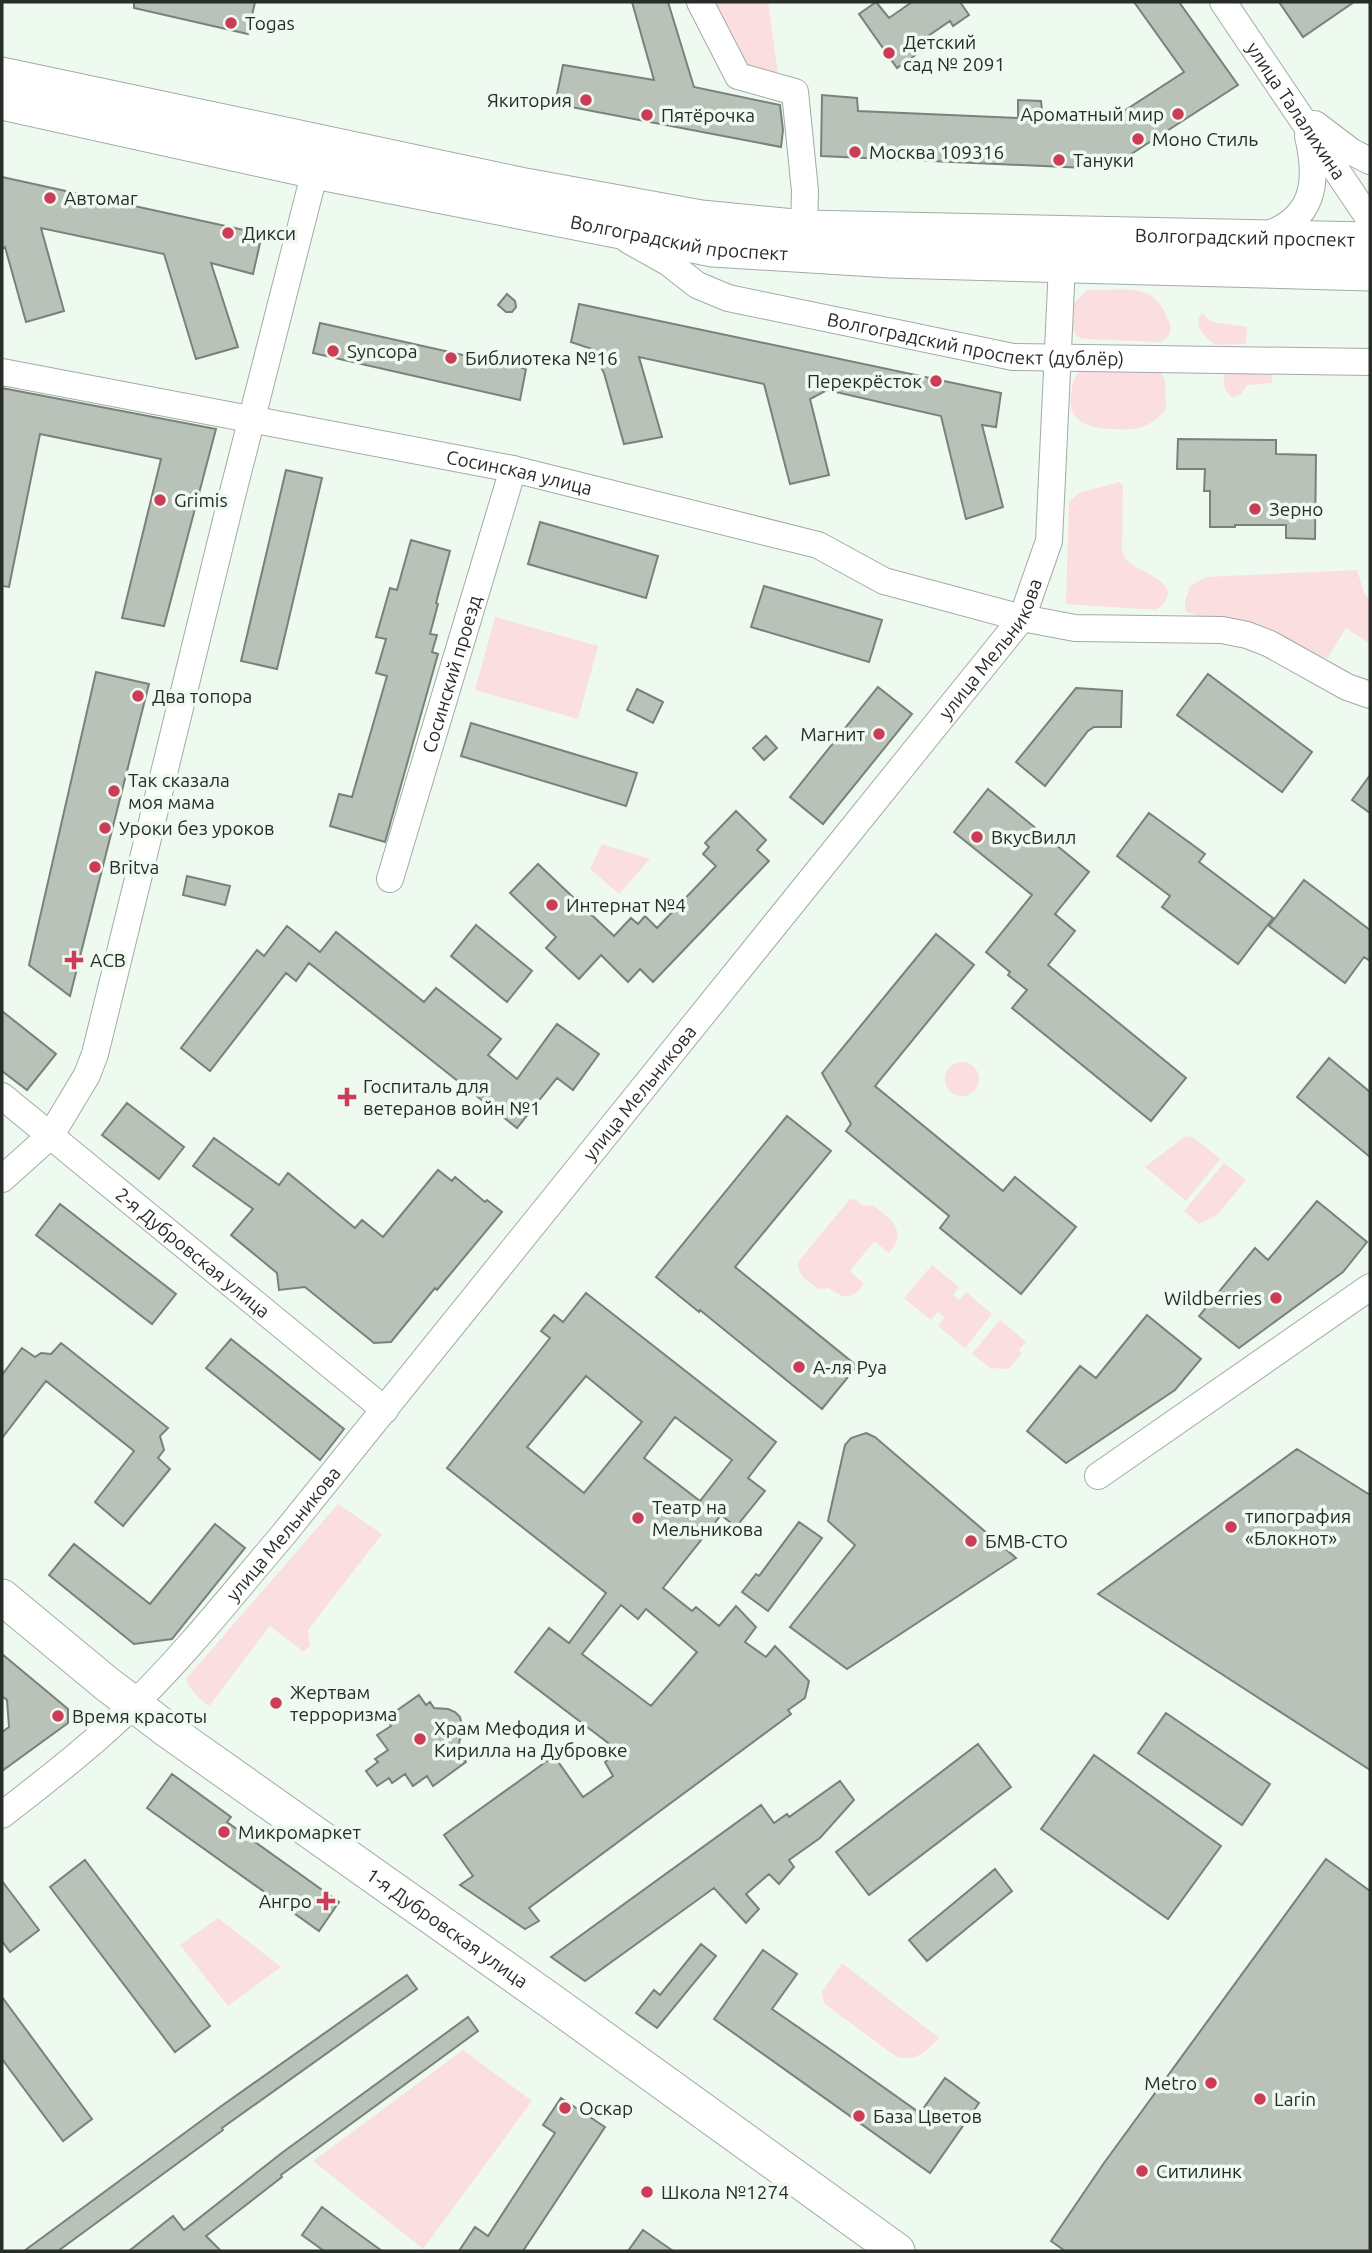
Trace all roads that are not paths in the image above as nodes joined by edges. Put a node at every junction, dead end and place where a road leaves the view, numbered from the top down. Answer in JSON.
{"nodes":[{"id":1,"x":700,"y":2,"type":"edge"},
{"id":2,"x":1223,"y":2,"type":"edge"},
{"id":3,"x":2,"y":75,"type":"edge"},
{"id":4,"x":2,"y":102,"type":"edge"},
{"id":5,"x":1301,"y":116,"type":"junction"},
{"id":6,"x":1370,"y":161,"type":"edge"},
{"id":7,"x":314,"y":171,"type":"junction"},
{"id":8,"x":1370,"y":220,"type":"edge"},
{"id":9,"x":601,"y":228,"type":"junction"},
{"id":10,"x":804,"y":228,"type":"junction"},
{"id":11,"x":1255,"y":238,"type":"junction"},
{"id":12,"x":1370,"y":240,"type":"edge"},
{"id":13,"x":1062,"y":265,"type":"junction"},
{"id":14,"x":1370,"y":273,"type":"edge"},
{"id":15,"x":1059,"y":358,"type":"junction"},
{"id":16,"x":1370,"y":362,"type":"edge"},
{"id":17,"x":2,"y":372,"type":"edge"},
{"id":18,"x":252,"y":419,"type":"junction"},
{"id":19,"x":513,"y":469,"type":"junction"},
{"id":20,"x":1022,"y":618,"type":"junction"},
{"id":21,"x":1370,"y":695,"type":"edge"},
{"id":22,"x":390,"y":879,"type":"dead end"},
{"id":23,"x":2,"y":1096,"type":"edge"},
{"id":24,"x":51,"y":1135,"type":"junction"},
{"id":25,"x":2,"y":1179,"type":"edge"},
{"id":26,"x":1370,"y":1287,"type":"edge"},
{"id":27,"x":385,"y":1410,"type":"junction"},
{"id":28,"x":1098,"y":1476,"type":"dead end"},
{"id":29,"x":2,"y":1597,"type":"edge"},
{"id":30,"x":134,"y":1704,"type":"junction"},
{"id":31,"x":2,"y":1815,"type":"edge"},
{"id":32,"x":897,"y":2251,"type":"edge"}],
"edges":[{"from":1,"to":10,"type":"street"},
{"from":2,"to":5,"type":"street","name":"улица Талалихина"},
{"from":3,"to":10,"type":"main road","name":"Волгоградский проспект"},
{"from":4,"to":7,"type":"main road","name":"Волгоградский проспект"},
{"from":5,"to":6,"type":"street"},
{"from":5,"to":8,"type":"street","name":"улица Талалихина"},
{"from":5,"to":11,"type":"street"},
{"from":7,"to":9,"type":"main road","name":"Волгоградский проспект"},
{"from":7,"to":18,"type":"street"},
{"from":9,"to":13,"type":"main road","name":"Волгоградский проспект"},
{"from":9,"to":15,"type":"street","name":"Волгоградский проспект (дублёр)"},
{"from":10,"to":11,"type":"main road","name":"Волгоградский проспект"},
{"from":11,"to":12,"type":"main road","name":"Волгоградский проспект"},
{"from":13,"to":14,"type":"main road","name":"Волгоградский проспект"},
{"from":13,"to":15,"type":"street","name":"улица Мельникова"},
{"from":15,"to":16,"type":"street","name":"Волгоградский проспект (дублёр)"},
{"from":15,"to":20,"type":"street","name":"улица Мельникова"},
{"from":17,"to":18,"type":"street","name":"Сосинская улица"},
{"from":18,"to":19,"type":"street","name":"Сосинская улица"},
{"from":18,"to":24,"type":"street"},
{"from":19,"to":20,"type":"street","name":"Сосинская улица"},
{"from":19,"to":22,"type":"street","name":"Сосинский проезд"},
{"from":20,"to":21,"type":"street","name":"Сосинская улица"},
{"from":20,"to":27,"type":"street","name":"улица Мельникова"},
{"from":23,"to":24,"type":"street","name":"2-я Дубровская улица"},
{"from":24,"to":25,"type":"street"},
{"from":24,"to":27,"type":"street","name":"2-я Дубровская улица"},
{"from":26,"to":28,"type":"street"},
{"from":27,"to":30,"type":"street","name":"улица Мельникова"},
{"from":29,"to":30,"type":"main road","name":"1-я Дубровская улица"},
{"from":30,"to":31,"type":"street","name":"улица Мельникова"},
{"from":30,"to":32,"type":"main road","name":"1-я Дубровская улица"}]}
